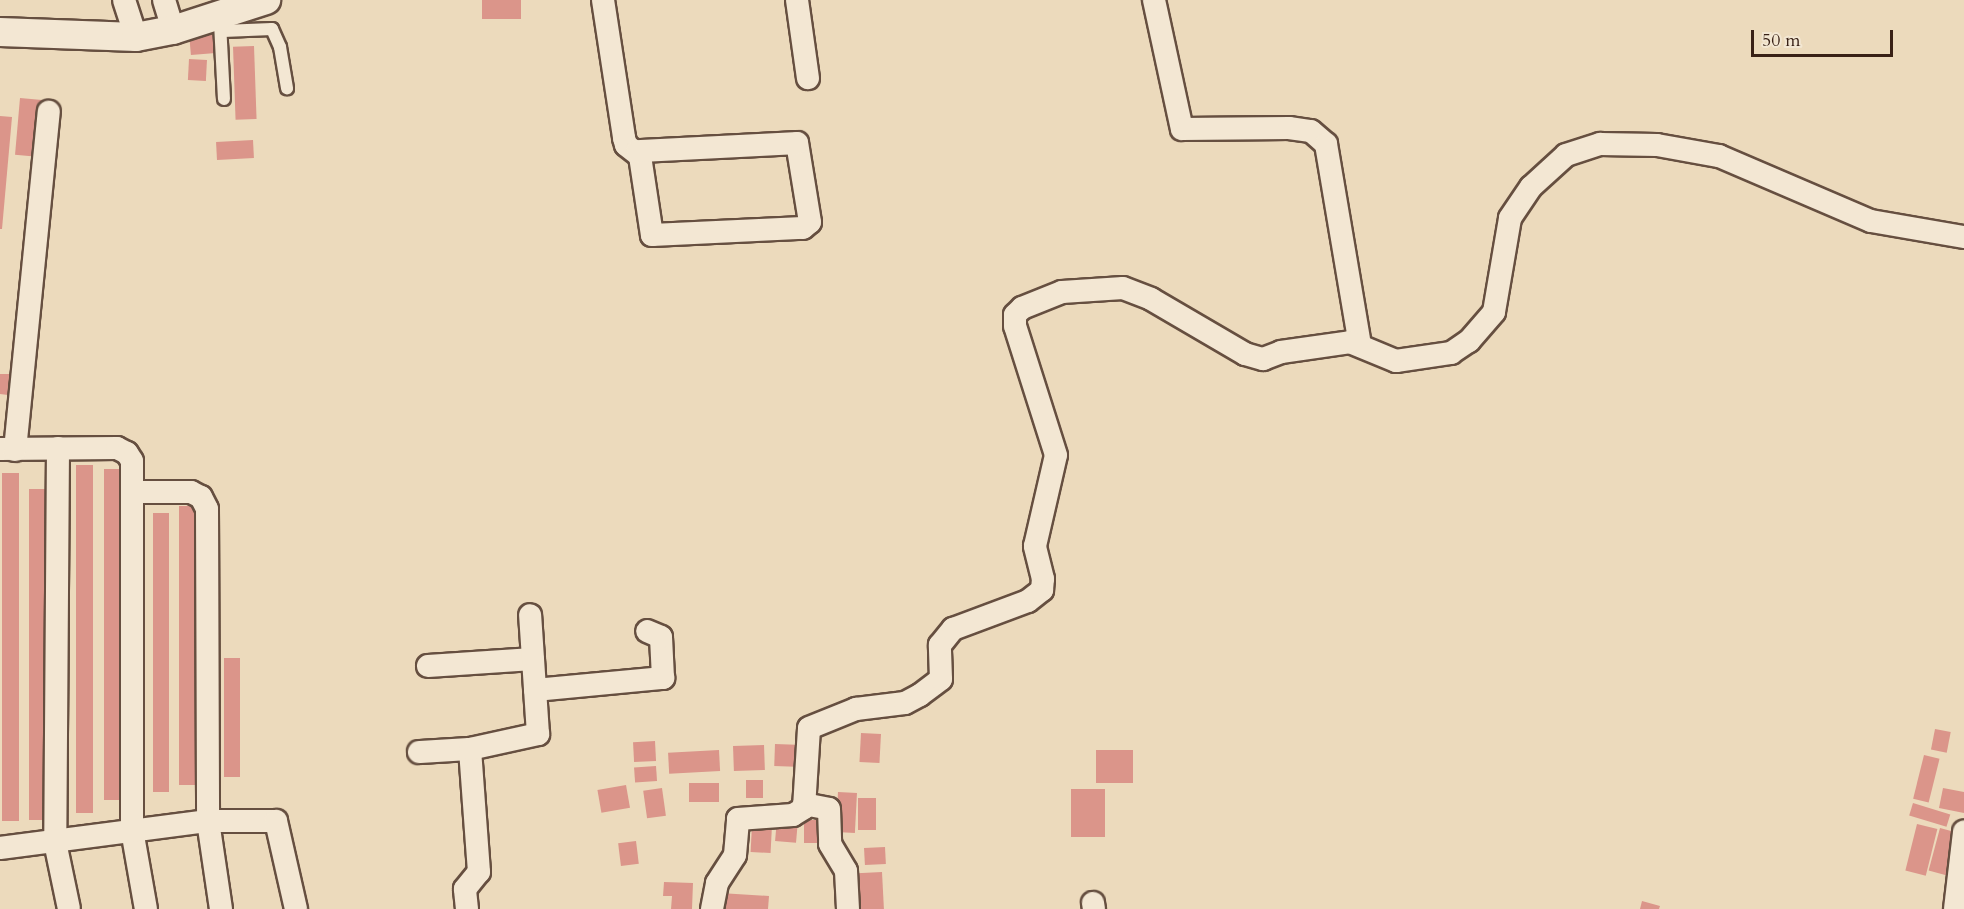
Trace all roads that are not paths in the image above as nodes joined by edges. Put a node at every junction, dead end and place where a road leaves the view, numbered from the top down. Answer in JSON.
{"nodes":[{"id":1,"x":124,"y":0,"type":"edge"},
{"id":2,"x":164,"y":0,"type":"edge"},
{"id":3,"x":266,"y":0,"type":"edge"},
{"id":4,"x":603,"y":0,"type":"edge"},
{"id":5,"x":796,"y":0,"type":"edge"},
{"id":6,"x":1154,"y":0,"type":"edge"},
{"id":7,"x":221,"y":23,"type":"junction"},
{"id":8,"x":173,"y":30,"type":"junction"},
{"id":9,"x":0,"y":32,"type":"edge"},
{"id":10,"x":136,"y":37,"type":"junction"},
{"id":11,"x":808,"y":78,"type":"dead end"},
{"id":12,"x":287,"y":88,"type":"dead end"},
{"id":13,"x":224,"y":99,"type":"dead end"},
{"id":14,"x":49,"y":112,"type":"dead end"},
{"id":15,"x":637,"y":151,"type":"junction"},
{"id":16,"x":1964,"y":237,"type":"edge"},
{"id":17,"x":1360,"y":345,"type":"junction"},
{"id":18,"x":58,"y":448,"type":"junction"},
{"id":19,"x":8,"y":450,"type":"edge"},
{"id":20,"x":134,"y":492,"type":"junction"},
{"id":21,"x":530,"y":615,"type":"dead end"},
{"id":22,"x":647,"y":631,"type":"dead end"},
{"id":23,"x":533,"y":659,"type":"junction"},
{"id":24,"x":429,"y":666,"type":"dead end"},
{"id":25,"x":535,"y":690,"type":"junction"},
{"id":26,"x":470,"y":749,"type":"junction"},
{"id":27,"x":418,"y":752,"type":"dead end"},
{"id":28,"x":804,"y":804,"type":"junction"},
{"id":29,"x":208,"y":821,"type":"junction"},
{"id":30,"x":132,"y":830,"type":"junction"},
{"id":31,"x":1964,"y":832,"type":"edge"},
{"id":32,"x":55,"y":842,"type":"junction"},
{"id":33,"x":0,"y":848,"type":"edge"},
{"id":34,"x":69,"y":909,"type":"edge"},
{"id":35,"x":146,"y":909,"type":"edge"},
{"id":36,"x":221,"y":909,"type":"edge"},
{"id":37,"x":296,"y":909,"type":"edge"},
{"id":38,"x":467,"y":909,"type":"edge"},
{"id":39,"x":712,"y":909,"type":"edge"},
{"id":40,"x":848,"y":909,"type":"edge"},
{"id":41,"x":1955,"y":909,"type":"edge"}],
"edges":[{"from":1,"to":10,"type":"street"},
{"from":2,"to":8,"type":"street"},
{"from":3,"to":7,"type":"street"},
{"from":4,"to":15,"type":"street"},
{"from":5,"to":11,"type":"street"},
{"from":6,"to":17,"type":"street"},
{"from":7,"to":8,"type":"street"},
{"from":7,"to":12,"type":"lane"},
{"from":7,"to":13,"type":"lane"},
{"from":8,"to":10,"type":"street"},
{"from":9,"to":10,"type":"street"},
{"from":14,"to":19,"type":"street"},
{"from":15,"to":15,"type":"street"},
{"from":16,"to":17,"type":"street"},
{"from":17,"to":28,"type":"street"},
{"from":18,"to":19,"type":"street"},
{"from":18,"to":20,"type":"street"},
{"from":18,"to":32,"type":"street"},
{"from":20,"to":29,"type":"street"},
{"from":20,"to":30,"type":"street"},
{"from":21,"to":23,"type":"street"},
{"from":22,"to":25,"type":"street"},
{"from":23,"to":24,"type":"street"},
{"from":23,"to":25,"type":"street"},
{"from":25,"to":26,"type":"street"},
{"from":26,"to":27,"type":"street"},
{"from":26,"to":38,"type":"street"},
{"from":28,"to":39,"type":"street"},
{"from":28,"to":40,"type":"street"},
{"from":29,"to":30,"type":"street"},
{"from":29,"to":36,"type":"street"},
{"from":29,"to":37,"type":"street"},
{"from":30,"to":32,"type":"street"},
{"from":30,"to":35,"type":"street"},
{"from":31,"to":41,"type":"street"},
{"from":32,"to":33,"type":"street"},
{"from":32,"to":34,"type":"street"}]}
